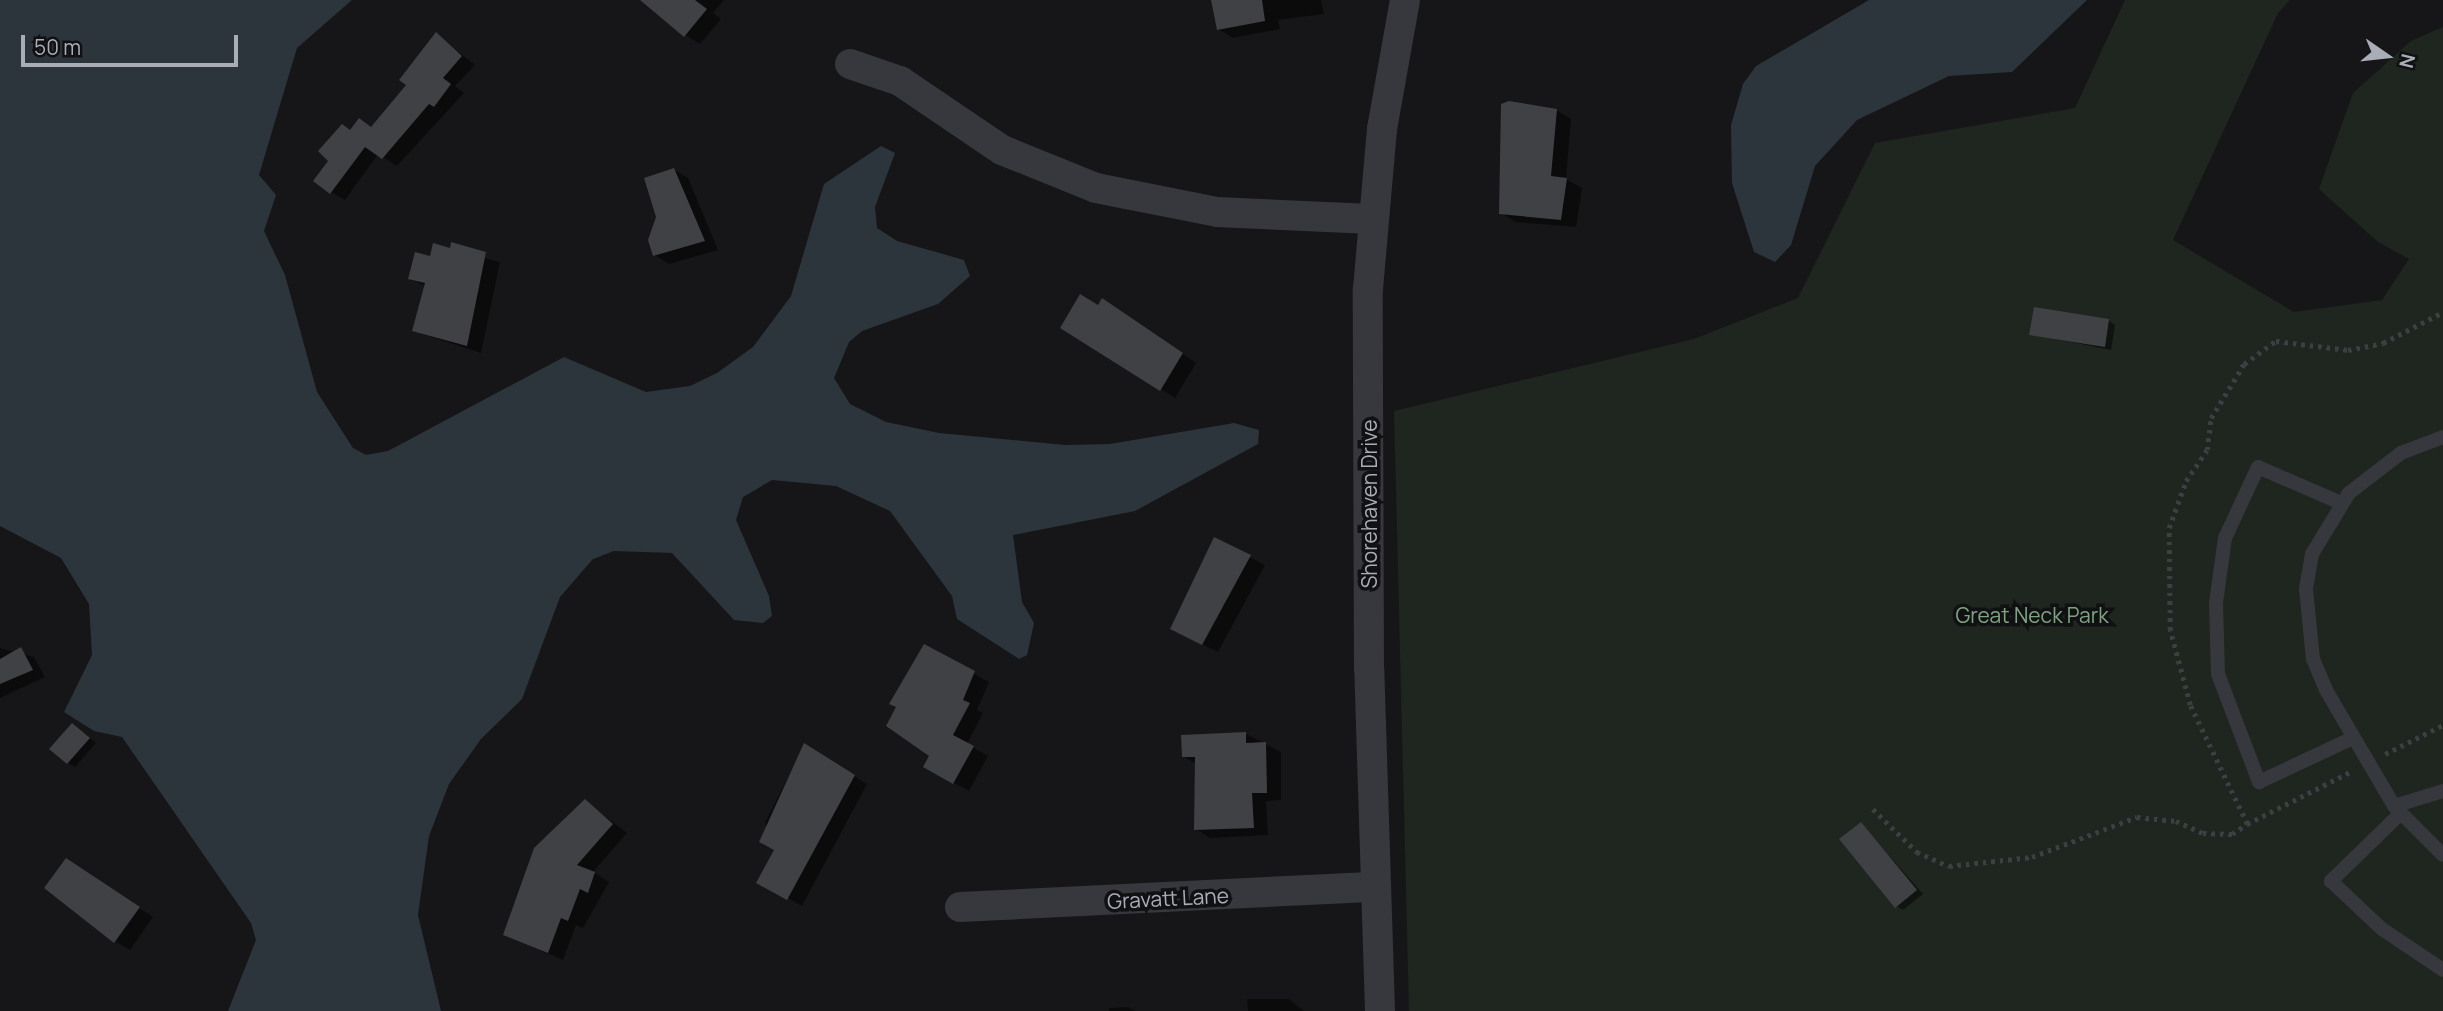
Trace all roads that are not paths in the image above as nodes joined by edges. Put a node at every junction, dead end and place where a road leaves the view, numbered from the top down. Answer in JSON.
{"nodes":[{"id":1,"x":1405,"y":0,"type":"edge"},
{"id":2,"x":850,"y":65,"type":"dead end"},
{"id":3,"x":1372,"y":219,"type":"junction"},
{"id":4,"x":2443,"y":437,"type":"edge"},
{"id":5,"x":2341,"y":503,"type":"junction"},
{"id":6,"x":2353,"y":738,"type":"junction"},
{"id":7,"x":2443,"y":791,"type":"edge"},
{"id":8,"x":2397,"y":809,"type":"junction"},
{"id":9,"x":2443,"y":855,"type":"edge"},
{"id":10,"x":1376,"y":887,"type":"junction"},
{"id":11,"x":960,"y":906,"type":"dead end"},
{"id":12,"x":2443,"y":970,"type":"edge"},
{"id":13,"x":1380,"y":1011,"type":"edge"}],
"edges":[{"from":1,"to":3,"type":"street","name":"Shorehaven Drive"},
{"from":2,"to":3,"type":"street"},
{"from":3,"to":10,"type":"street","name":"Shorehaven Drive"},
{"from":4,"to":5,"type":"lane"},
{"from":5,"to":6,"type":"lane"},
{"from":5,"to":6,"type":"lane"},
{"from":6,"to":8,"type":"lane"},
{"from":7,"to":8,"type":"lane"},
{"from":8,"to":9,"type":"lane"},
{"from":8,"to":12,"type":"lane"},
{"from":10,"to":11,"type":"street","name":"Gravatt Lane"},
{"from":10,"to":13,"type":"street","name":"Shorehaven Drive"}]}
